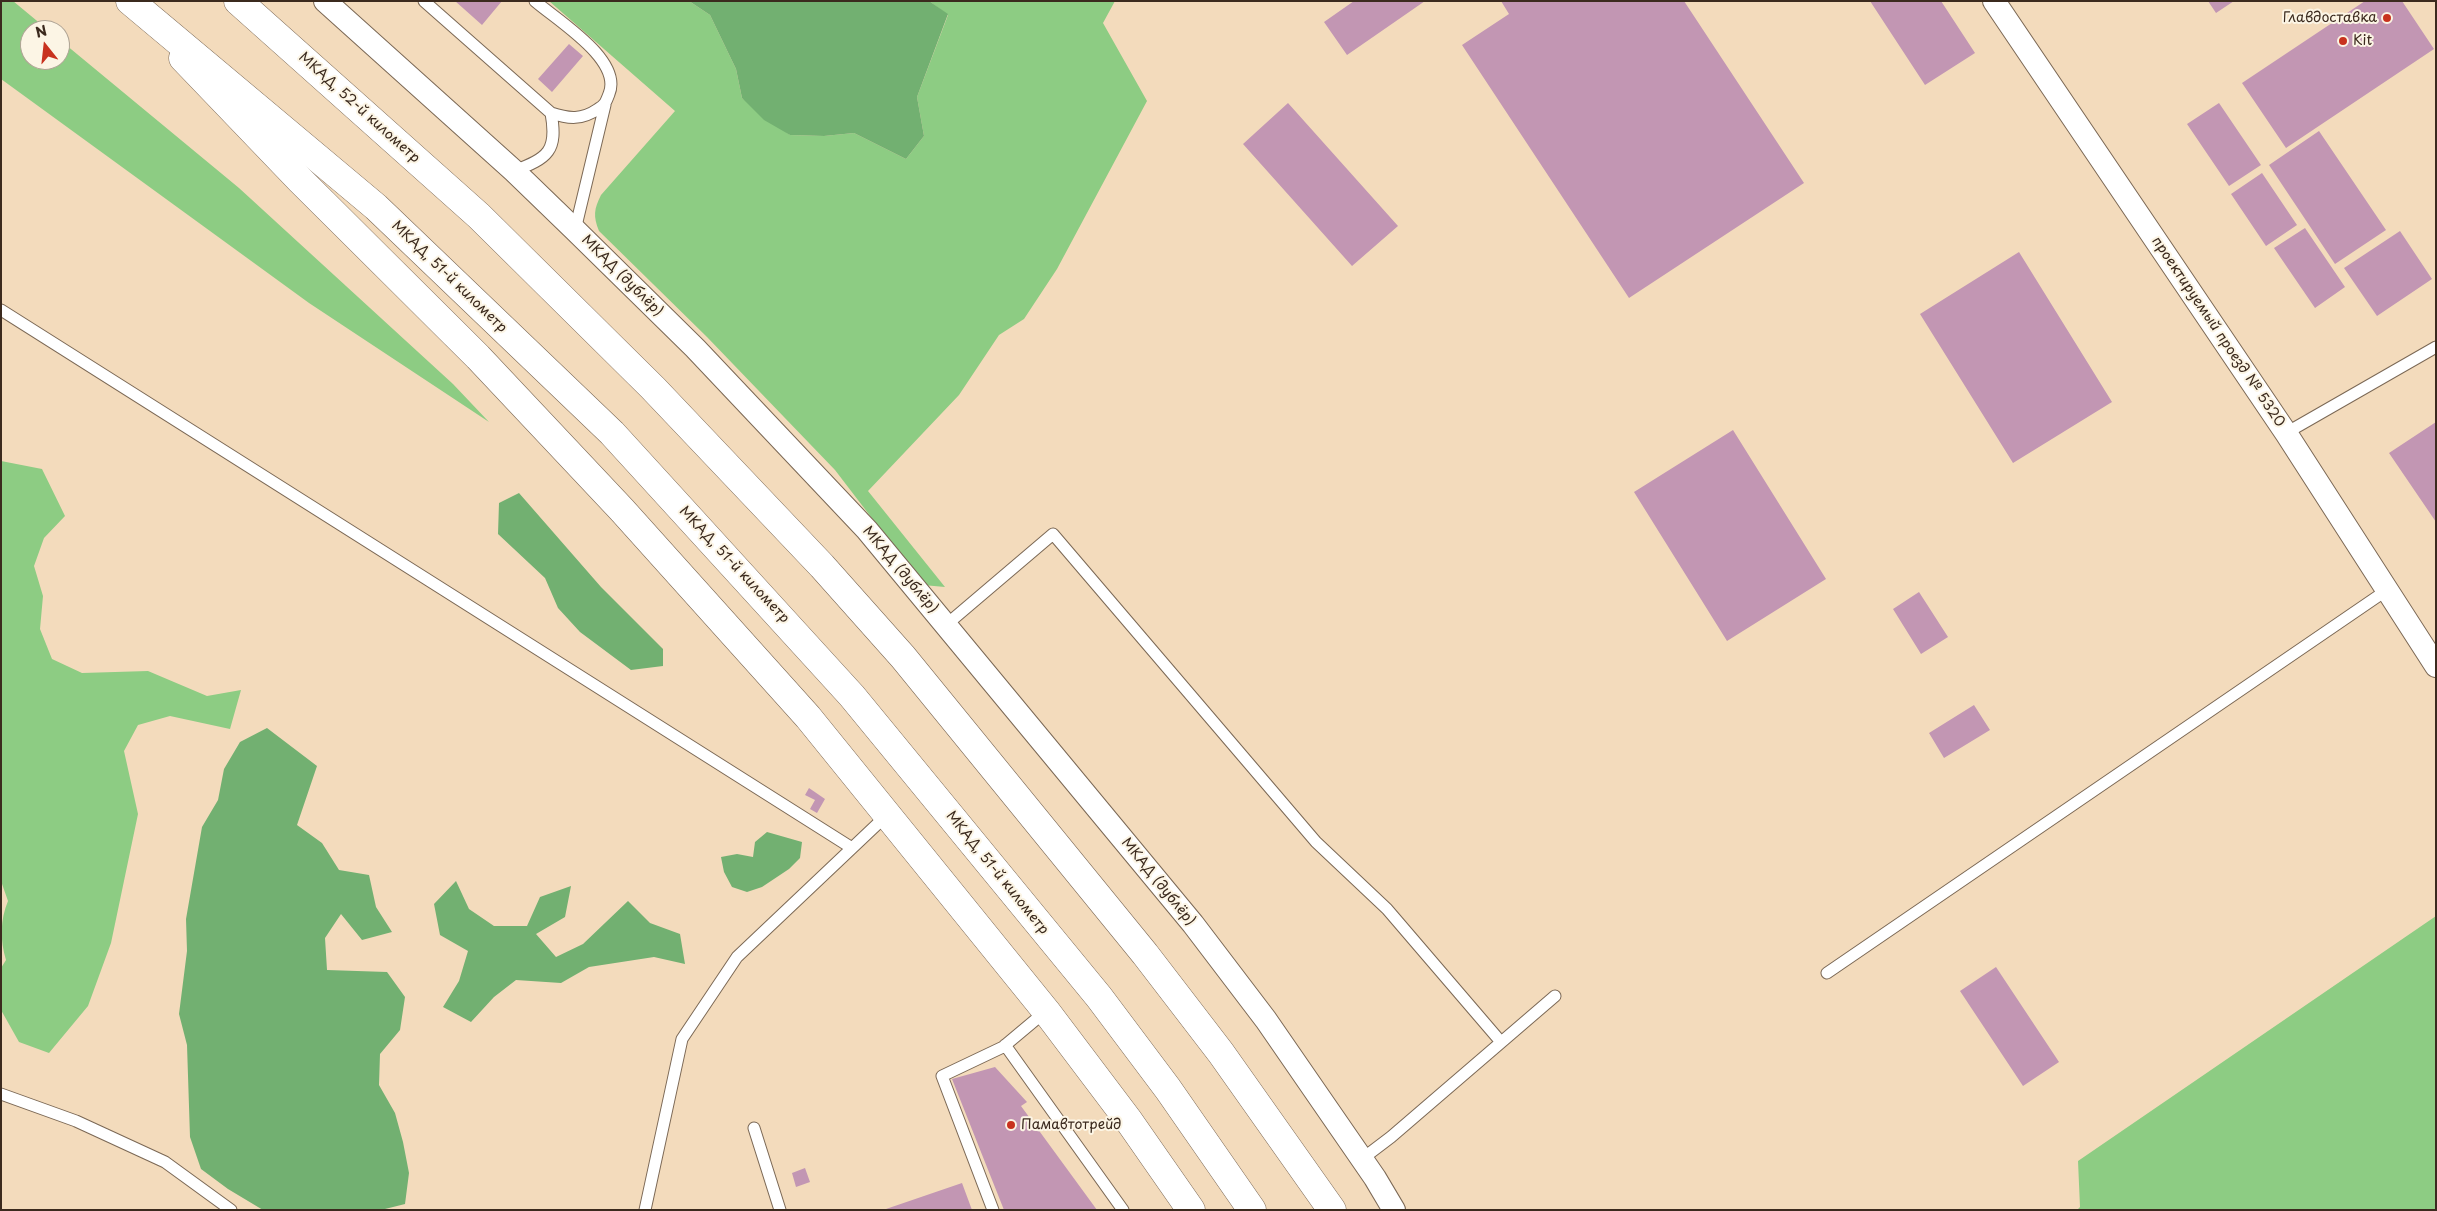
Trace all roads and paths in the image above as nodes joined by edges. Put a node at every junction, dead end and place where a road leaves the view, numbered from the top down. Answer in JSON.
{"nodes":[{"id":1,"x":129,"y":1,"type":"edge"},
{"id":2,"x":238,"y":1,"type":"edge"},
{"id":3,"x":325,"y":1,"type":"edge"},
{"id":4,"x":424,"y":1,"type":"edge"},
{"id":5,"x":535,"y":1,"type":"edge"},
{"id":6,"x":1994,"y":1,"type":"edge"},
{"id":7,"x":605,"y":105,"type":"junction"},
{"id":8,"x":552,"y":113,"type":"junction"},
{"id":9,"x":514,"y":171,"type":"junction"},
{"id":10,"x":575,"y":230,"type":"junction"},
{"id":11,"x":1,"y":310,"type":"edge"},
{"id":12,"x":2436,"y":347,"type":"edge"},
{"id":13,"x":2286,"y":433,"type":"junction"},
{"id":14,"x":2387,"y":590,"type":"junction"},
{"id":15,"x":946,"y":625,"type":"junction"},
{"id":16,"x":2436,"y":666,"type":"edge"},
{"id":17,"x":888,"y":814,"type":"junction"},
{"id":18,"x":852,"y":848,"type":"junction"},
{"id":19,"x":1827,"y":973,"type":"dead end"},
{"id":20,"x":1555,"y":996,"type":"dead end"},
{"id":21,"x":1046,"y":1011,"type":"junction"},
{"id":22,"x":1501,"y":1042,"type":"junction"},
{"id":23,"x":1005,"y":1045,"type":"junction"},
{"id":24,"x":1,"y":1094,"type":"edge"},
{"id":25,"x":754,"y":1128,"type":"dead end"},
{"id":26,"x":1362,"y":1159,"type":"junction"},
{"id":27,"x":231,"y":1210,"type":"edge"},
{"id":28,"x":645,"y":1210,"type":"edge"},
{"id":29,"x":780,"y":1210,"type":"edge"},
{"id":30,"x":992,"y":1210,"type":"edge"},
{"id":31,"x":1123,"y":1210,"type":"edge"},
{"id":32,"x":1192,"y":1210,"type":"edge"},
{"id":33,"x":1252,"y":1210,"type":"edge"},
{"id":34,"x":1332,"y":1210,"type":"edge"},
{"id":35,"x":1394,"y":1210,"type":"edge"}],
"edges":[{"from":1,"to":17,"type":"main road"},
{"from":1,"to":33,"type":"main road","name":"МКАД, 51-й километр"},
{"from":2,"to":34,"type":"main road","name":"МКАД, 52-й километр"},
{"from":3,"to":9,"type":"street","name":"МКАД (дублёр)"},
{"from":4,"to":8,"type":"lane"},
{"from":5,"to":7,"type":"lane"},
{"from":6,"to":13,"type":"street","name":"проектируемый проезд № 5320"},
{"from":7,"to":8,"type":"lane"},
{"from":7,"to":10,"type":"lane"},
{"from":8,"to":9,"type":"lane"},
{"from":9,"to":10,"type":"street","name":"МКАД (дублёр)"},
{"from":10,"to":15,"type":"street","name":"МКАД (дублёр)"},
{"from":11,"to":18,"type":"lane"},
{"from":12,"to":13,"type":"lane"},
{"from":13,"to":14,"type":"street","name":"проектируемый проезд № 5320"},
{"from":14,"to":16,"type":"street","name":"проектируемый проезд № 5320"},
{"from":14,"to":19,"type":"lane"},
{"from":15,"to":22,"type":"lane"},
{"from":15,"to":26,"type":"street","name":"МКАД (дублёр)"},
{"from":17,"to":18,"type":"lane"},
{"from":17,"to":21,"type":"main road"},
{"from":18,"to":28,"type":"lane"},
{"from":20,"to":22,"type":"lane"},
{"from":21,"to":23,"type":"lane"},
{"from":21,"to":32,"type":"main road"},
{"from":22,"to":26,"type":"lane"},
{"from":23,"to":30,"type":"lane"},
{"from":23,"to":31,"type":"lane"},
{"from":24,"to":27,"type":"lane"},
{"from":25,"to":29,"type":"lane"},
{"from":26,"to":35,"type":"street","name":"МКАД (дублёр)"}]}
